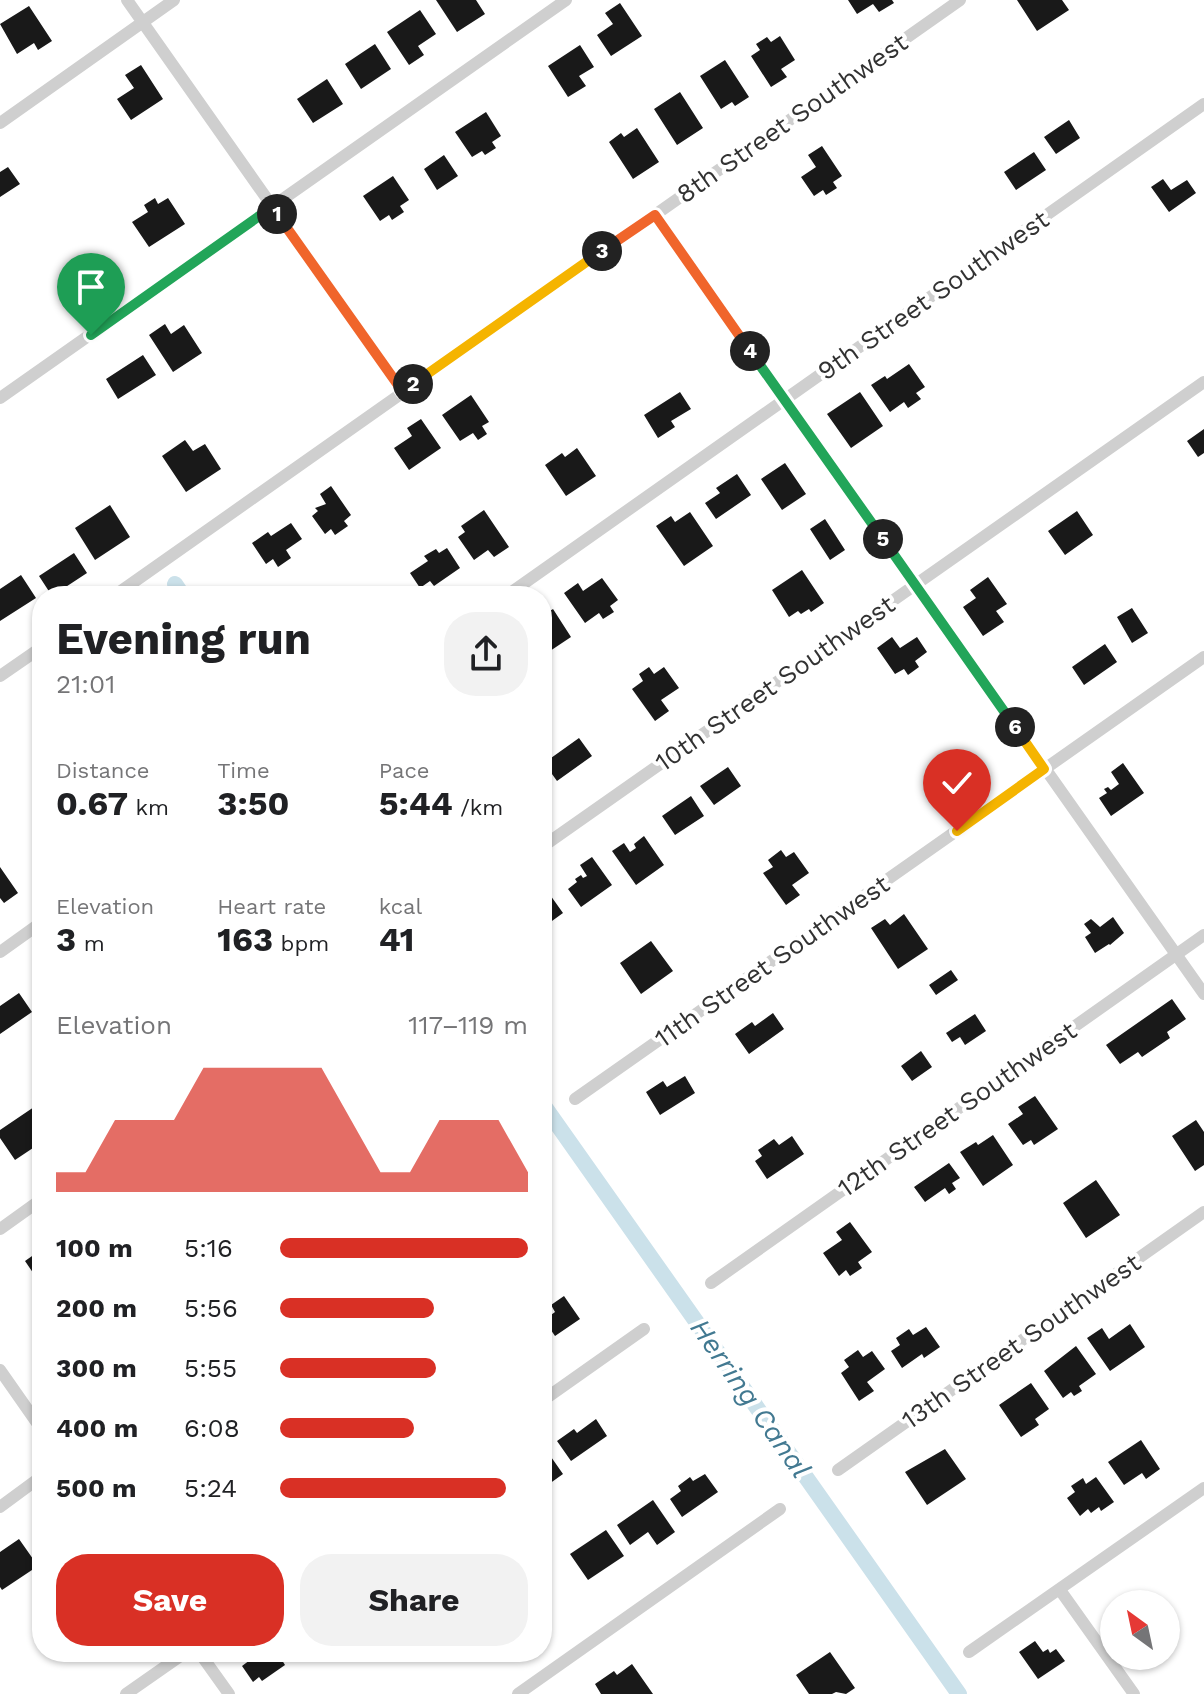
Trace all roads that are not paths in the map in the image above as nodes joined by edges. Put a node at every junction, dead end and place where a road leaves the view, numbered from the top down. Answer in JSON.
{"nodes":[{"id":1,"x":127,"y":0,"type":"edge"},
{"id":2,"x":174,"y":0,"type":"edge"},
{"id":3,"x":566,"y":0,"type":"edge"},
{"id":4,"x":960,"y":0,"type":"edge"},
{"id":5,"x":143,"y":22,"type":"junction"},
{"id":6,"x":1204,"y":104,"type":"edge"},
{"id":7,"x":0,"y":123,"type":"edge"},
{"id":8,"x":272,"y":207,"type":"junction"},
{"id":9,"x":655,"y":215,"type":"junction"},
{"id":10,"x":1204,"y":382,"type":"edge"},
{"id":11,"x":403,"y":392,"type":"junction"},
{"id":12,"x":0,"y":398,"type":"edge"},
{"id":13,"x":784,"y":400,"type":"junction"},
{"id":14,"x":915,"y":584,"type":"junction"},
{"id":15,"x":128,"y":586,"type":"edge"},
{"id":16,"x":520,"y":586,"type":"edge"},
{"id":17,"x":32,"y":654,"type":"edge"},
{"id":18,"x":1204,"y":657,"type":"edge"},
{"id":19,"x":0,"y":676,"type":"edge"},
{"id":20,"x":1044,"y":769,"type":"junction"},
{"id":21,"x":552,"y":840,"type":"edge"},
{"id":22,"x":32,"y":929,"type":"edge"},
{"id":23,"x":1204,"y":935,"type":"edge"},
{"id":24,"x":0,"y":952,"type":"edge"},
{"id":25,"x":1176,"y":954,"type":"junction"},
{"id":26,"x":1204,"y":994,"type":"edge"},
{"id":27,"x":575,"y":1099,"type":"dead end"},
{"id":28,"x":32,"y":1206,"type":"edge"},
{"id":29,"x":1204,"y":1212,"type":"edge"},
{"id":30,"x":0,"y":1229,"type":"edge"},
{"id":31,"x":711,"y":1283,"type":"dead end"},
{"id":32,"x":644,"y":1329,"type":"dead end"},
{"id":33,"x":0,"y":1370,"type":"edge"},
{"id":34,"x":552,"y":1394,"type":"edge"},
{"id":35,"x":32,"y":1416,"type":"edge"},
{"id":36,"x":838,"y":1470,"type":"dead end"},
{"id":37,"x":32,"y":1483,"type":"edge"},
{"id":38,"x":1204,"y":1488,"type":"edge"},
{"id":39,"x":0,"y":1507,"type":"edge"},
{"id":40,"x":780,"y":1509,"type":"dead end"},
{"id":41,"x":1060,"y":1590,"type":"junction"},
{"id":42,"x":969,"y":1652,"type":"dead end"},
{"id":43,"x":172,"y":1662,"type":"edge"},
{"id":44,"x":206,"y":1662,"type":"edge"},
{"id":45,"x":126,"y":1694,"type":"edge"},
{"id":46,"x":229,"y":1694,"type":"edge"},
{"id":47,"x":518,"y":1694,"type":"edge"},
{"id":48,"x":1134,"y":1694,"type":"edge"}],
"edges":[{"from":1,"to":5,"type":"street"},
{"from":2,"to":5,"type":"street"},
{"from":3,"to":8,"type":"street"},
{"from":4,"to":9,"type":"street","name":"8th Street Southwest"},
{"from":5,"to":7,"type":"street"},
{"from":5,"to":8,"type":"street"},
{"from":6,"to":13,"type":"street","name":"9th Street Southwest"},
{"from":8,"to":11,"type":"street"},
{"from":8,"to":12,"type":"street"},
{"from":9,"to":11,"type":"street","name":"8th Street Southwest"},
{"from":9,"to":13,"type":"street"},
{"from":10,"to":14,"type":"street","name":"10th Street Southwest"},
{"from":11,"to":15,"type":"street","name":"8th Street Southwest"},
{"from":13,"to":14,"type":"street"},
{"from":13,"to":16,"type":"street","name":"9th Street Southwest"},
{"from":14,"to":20,"type":"street"},
{"from":14,"to":21,"type":"street","name":"10th Street Southwest"},
{"from":17,"to":19,"type":"street"},
{"from":18,"to":20,"type":"street","name":"11th Street Southwest"},
{"from":20,"to":25,"type":"street"},
{"from":20,"to":27,"type":"street","name":"11th Street Southwest"},
{"from":22,"to":24,"type":"street"},
{"from":23,"to":25,"type":"street","name":"12th Street Southwest"},
{"from":25,"to":26,"type":"street"},
{"from":25,"to":31,"type":"street","name":"12th Street Southwest"},
{"from":28,"to":30,"type":"street"},
{"from":29,"to":36,"type":"street","name":"13th Street Southwest"},
{"from":32,"to":34,"type":"street"},
{"from":33,"to":35,"type":"street"},
{"from":37,"to":39,"type":"street"},
{"from":38,"to":41,"type":"street"},
{"from":40,"to":47,"type":"street"},
{"from":41,"to":42,"type":"street"},
{"from":41,"to":48,"type":"street"},
{"from":43,"to":45,"type":"street"},
{"from":44,"to":46,"type":"street"}]}
